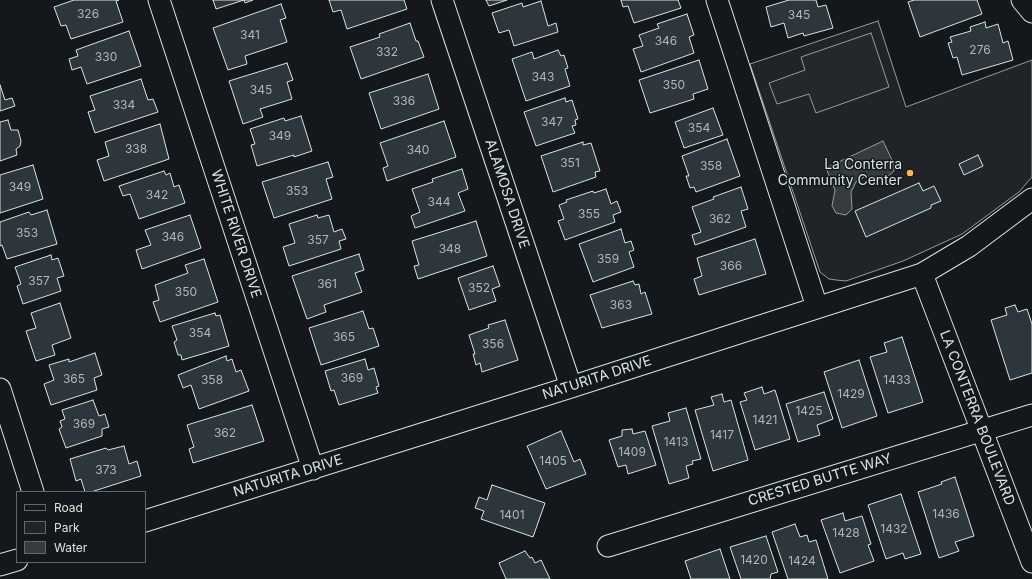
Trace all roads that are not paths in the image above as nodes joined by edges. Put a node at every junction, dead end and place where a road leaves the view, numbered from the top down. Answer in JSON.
{"nodes":[{"id":1,"x":160,"y":0,"type":"edge"},
{"id":2,"x":442,"y":0,"type":"edge"},
{"id":3,"x":717,"y":0,"type":"edge"},
{"id":4,"x":1022,"y":0,"type":"edge"},
{"id":5,"x":1032,"y":12,"type":"edge"},
{"id":6,"x":1032,"y":199,"type":"edge"},
{"id":7,"x":922,"y":274,"type":"junction"},
{"id":8,"x":817,"y":307,"type":"junction"},
{"id":9,"x":571,"y":387,"type":"junction"},
{"id":10,"x":0,"y":389,"type":"edge"},
{"id":11,"x":1032,"y":415,"type":"edge"},
{"id":12,"x":981,"y":430,"type":"junction"},
{"id":13,"x":313,"y":469,"type":"junction"},
{"id":14,"x":33,"y":491,"type":"edge"},
{"id":15,"x":146,"y":521,"type":"edge"},
{"id":16,"x":608,"y":546,"type":"dead end"},
{"id":17,"x":16,"y":560,"type":"edge"},
{"id":18,"x":1032,"y":562,"type":"edge"},
{"id":19,"x":0,"y":565,"type":"edge"}],
"edges":[{"from":1,"to":13,"type":"street","name":"WHITE RIVER DRIVE"},
{"from":2,"to":9,"type":"street","name":"ALAMOSA DRIVE"},
{"from":3,"to":8,"type":"street"},
{"from":4,"to":5,"type":"street"},
{"from":6,"to":7,"type":"street","name":"NATURITA DRIVE"},
{"from":7,"to":8,"type":"street","name":"NATURITA DRIVE"},
{"from":7,"to":12,"type":"street","name":"LA CONTERRA BOULEVARD"},
{"from":8,"to":9,"type":"street","name":"NATURITA DRIVE"},
{"from":9,"to":13,"type":"street","name":"NATURITA DRIVE"},
{"from":10,"to":14,"type":"street"},
{"from":11,"to":12,"type":"street","name":"CRESTED BUTTE WAY"},
{"from":12,"to":16,"type":"street","name":"CRESTED BUTTE WAY"},
{"from":12,"to":18,"type":"street","name":"LA CONTERRA BOULEVARD"},
{"from":13,"to":15,"type":"street","name":"NATURITA DRIVE"},
{"from":17,"to":19,"type":"street"}]}
